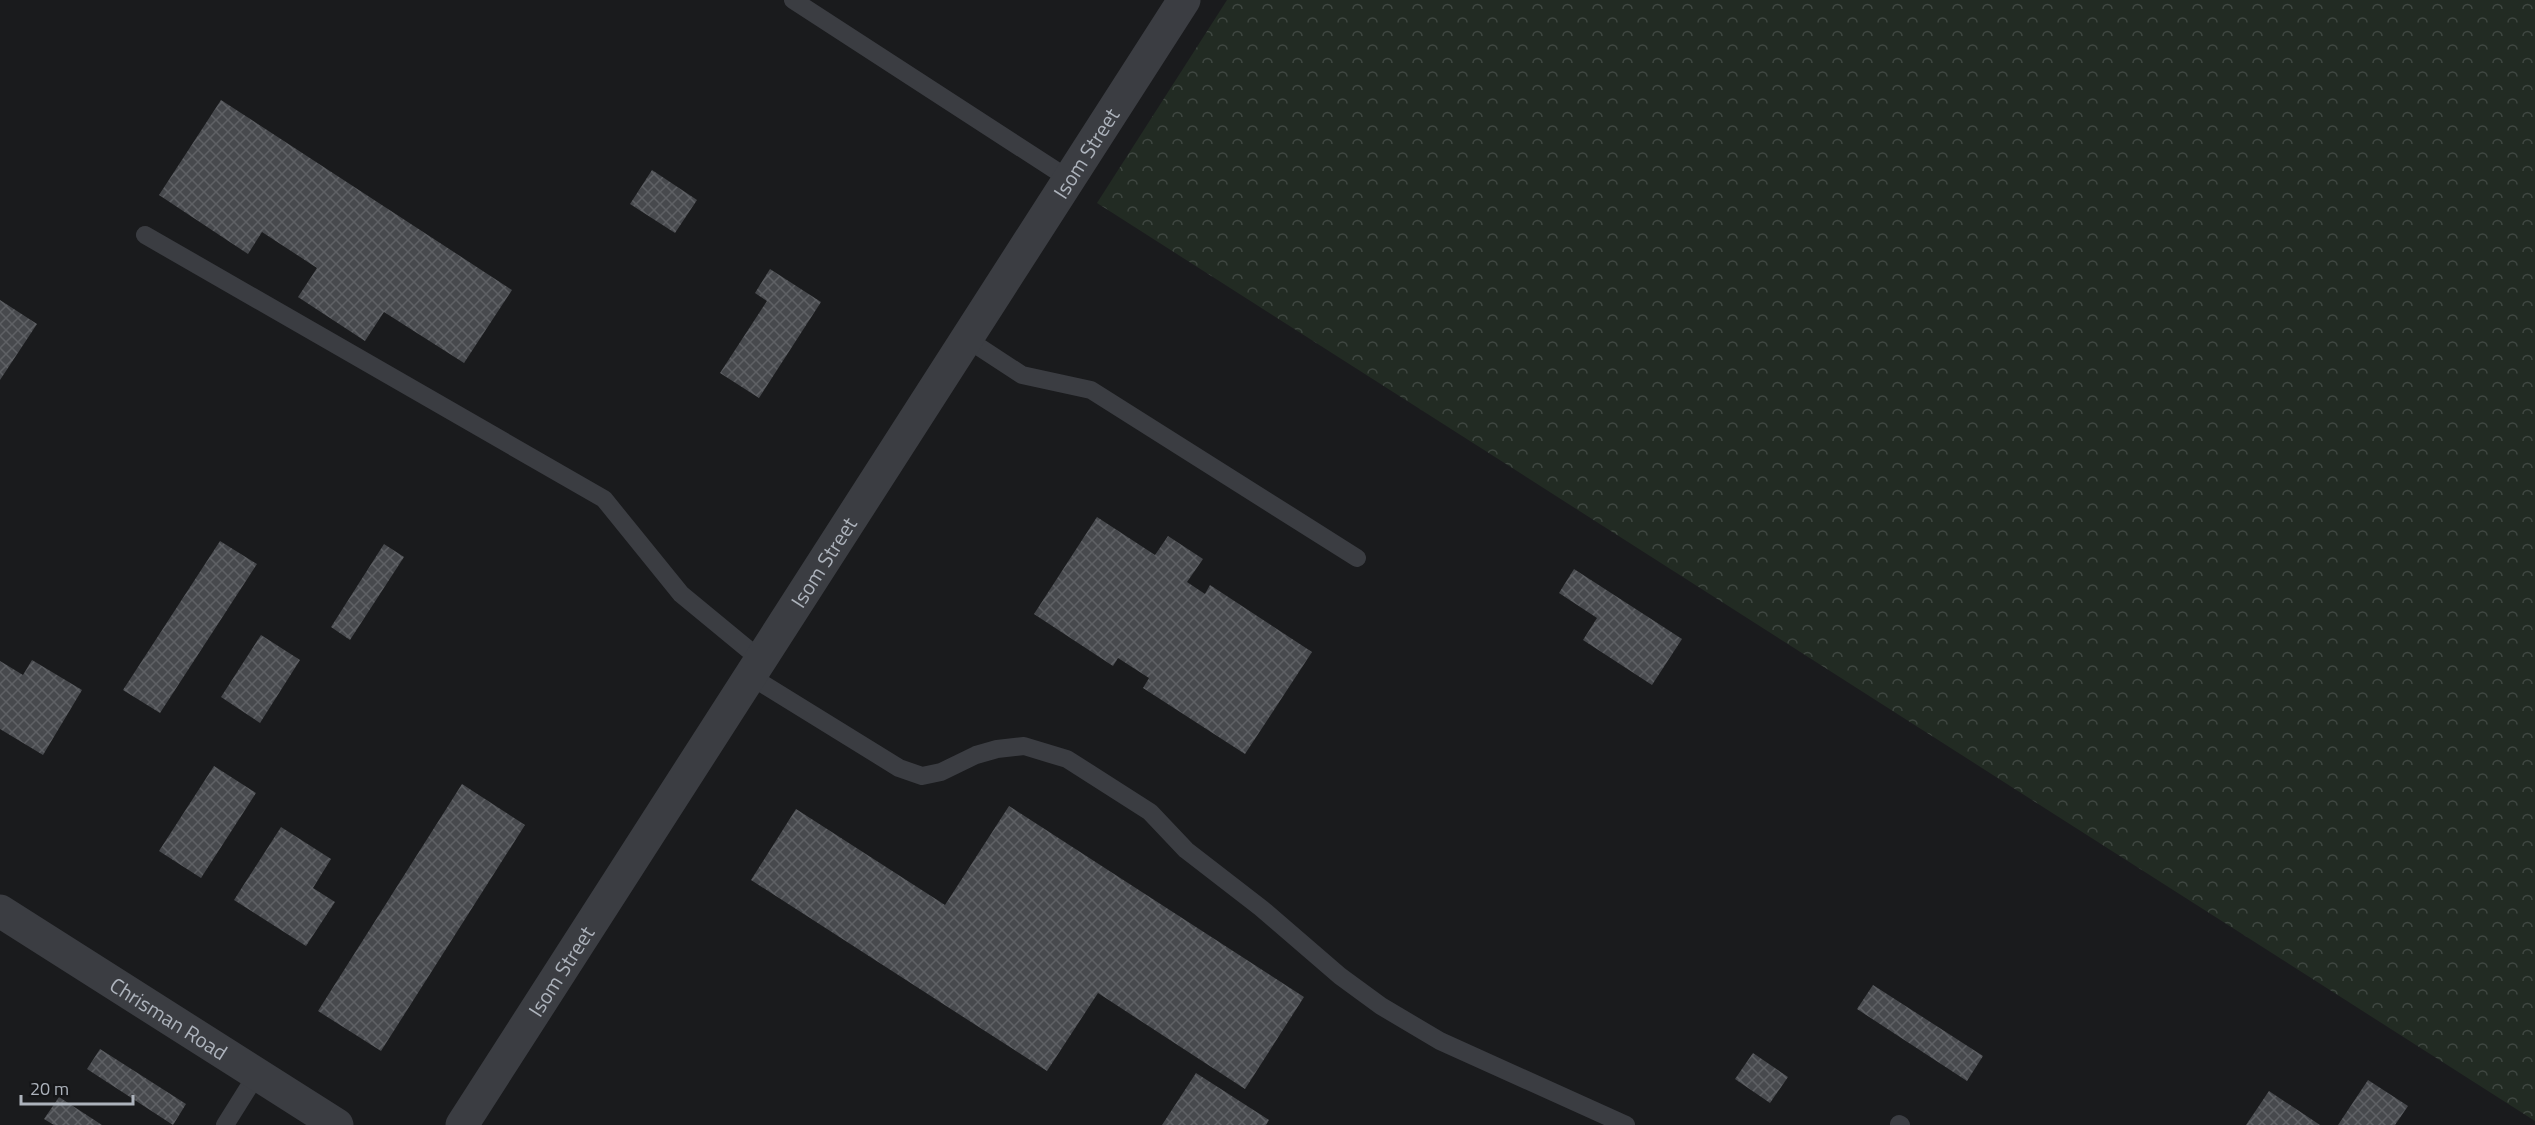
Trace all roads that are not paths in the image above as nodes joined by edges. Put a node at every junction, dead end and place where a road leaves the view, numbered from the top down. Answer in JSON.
{"nodes":[{"id":1,"x":793,"y":0,"type":"edge"},
{"id":2,"x":1184,"y":0,"type":"edge"},
{"id":3,"x":1069,"y":179,"type":"junction"},
{"id":4,"x":146,"y":235,"type":"dead end"},
{"id":5,"x":966,"y":339,"type":"junction"},
{"id":6,"x":1357,"y":558,"type":"dead end"},
{"id":7,"x":755,"y":668,"type":"junction"},
{"id":8,"x":0,"y":911,"type":"edge"},
{"id":9,"x":256,"y":1074,"type":"junction"},
{"id":10,"x":225,"y":1125,"type":"edge"},
{"id":11,"x":337,"y":1125,"type":"edge"},
{"id":12,"x":462,"y":1125,"type":"edge"},
{"id":13,"x":1626,"y":1125,"type":"edge"}],
"edges":[{"from":1,"to":3,"type":"lane"},
{"from":2,"to":3,"type":"street","name":"Isom Street"},
{"from":3,"to":5,"type":"street","name":"Isom Street"},
{"from":4,"to":7,"type":"lane"},
{"from":5,"to":6,"type":"lane"},
{"from":5,"to":7,"type":"street","name":"Isom Street"},
{"from":7,"to":12,"type":"street","name":"Isom Street"},
{"from":7,"to":13,"type":"lane"},
{"from":8,"to":9,"type":"street","name":"Chrisman Road"},
{"from":9,"to":10,"type":"lane"},
{"from":9,"to":11,"type":"street","name":"Chrisman Road"}]}
